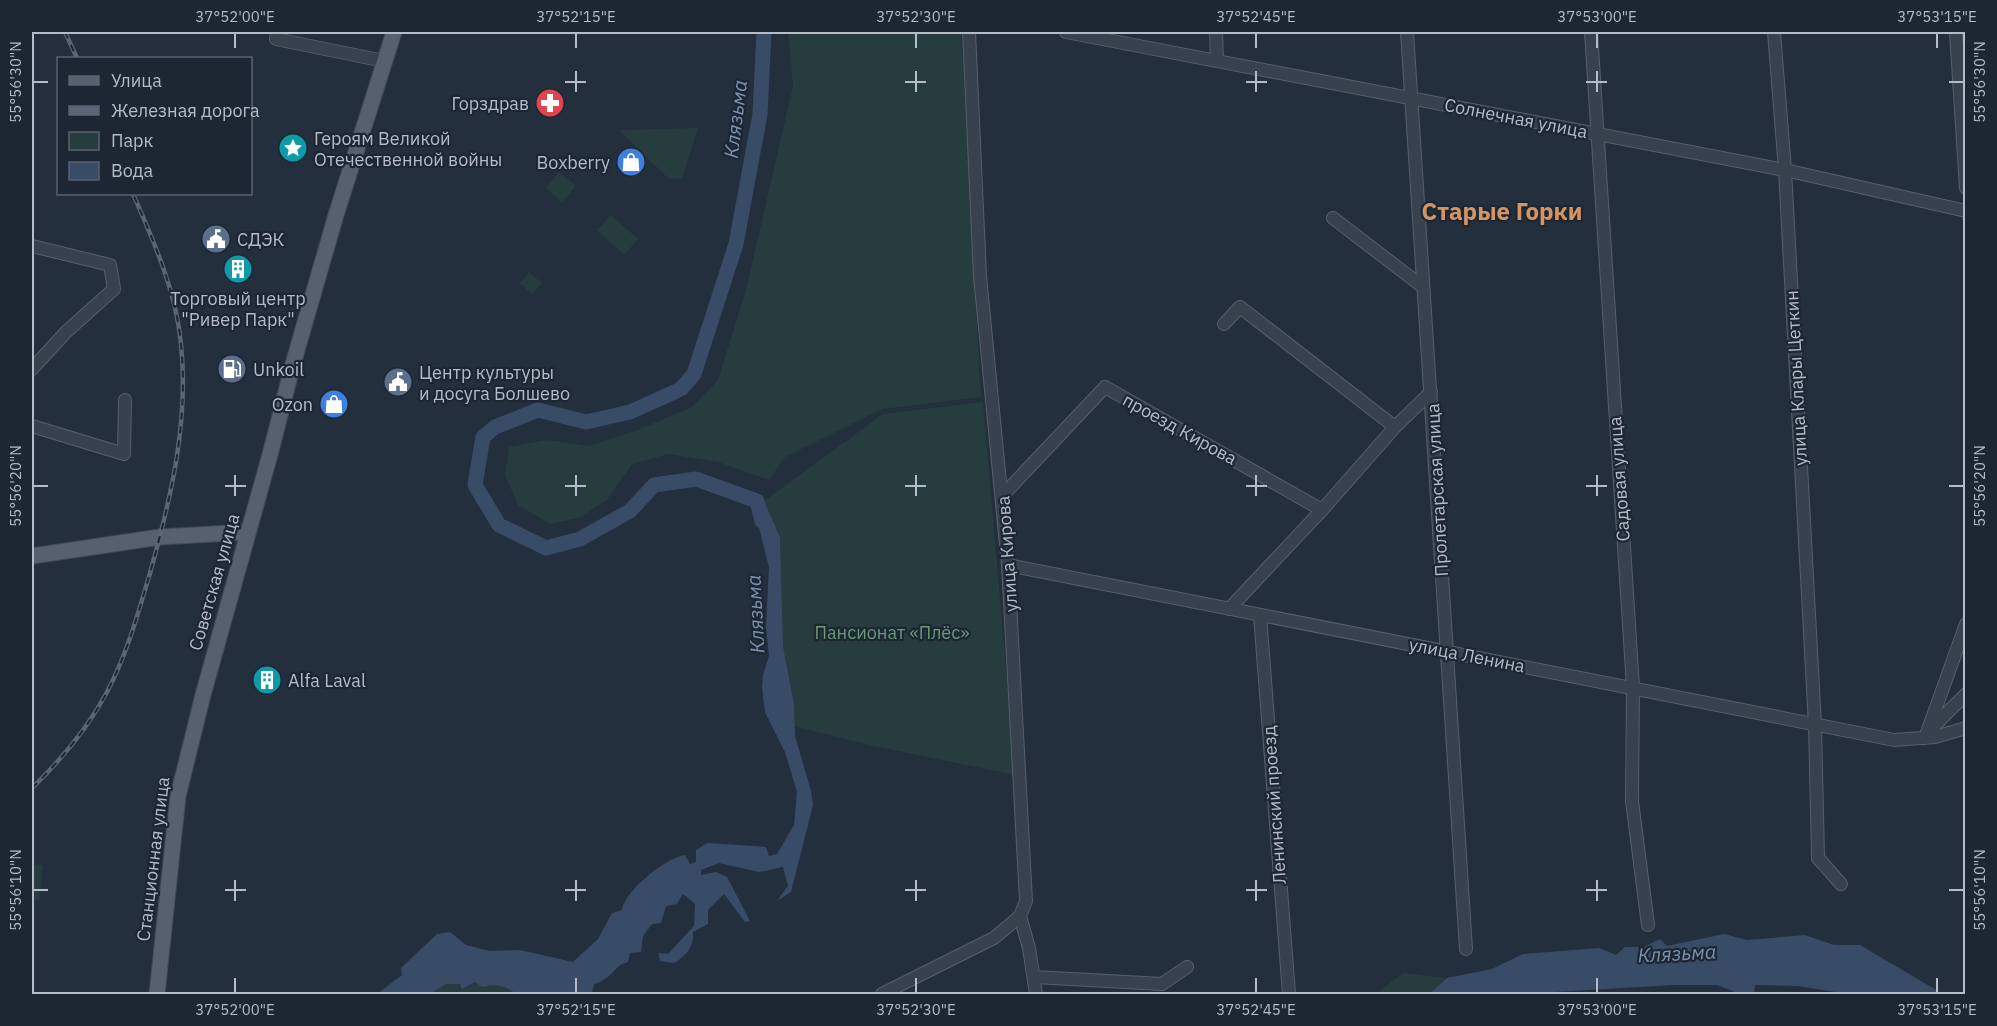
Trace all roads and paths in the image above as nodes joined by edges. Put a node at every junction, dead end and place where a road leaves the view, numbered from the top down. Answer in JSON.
{"nodes":[{"id":1,"x":276,"y":32,"type":"edge"},
{"id":2,"x":394,"y":32,"type":"edge"},
{"id":3,"x":969,"y":32,"type":"edge"},
{"id":4,"x":1066,"y":32,"type":"edge"},
{"id":5,"x":1216,"y":32,"type":"edge"},
{"id":6,"x":1407,"y":32,"type":"edge"},
{"id":7,"x":1591,"y":32,"type":"edge"},
{"id":8,"x":1774,"y":32,"type":"edge"},
{"id":9,"x":1956,"y":32,"type":"edge"},
{"id":10,"x":384,"y":61,"type":"junction"},
{"id":11,"x":1217,"y":61,"type":"junction"},
{"id":12,"x":1412,"y":97,"type":"junction"},
{"id":13,"x":1597,"y":134,"type":"junction"},
{"id":14,"x":1785,"y":170,"type":"junction"},
{"id":15,"x":1965,"y":188,"type":"edge"},
{"id":16,"x":1965,"y":211,"type":"edge"},
{"id":17,"x":1333,"y":218,"type":"dead end"},
{"id":18,"x":32,"y":246,"type":"edge"},
{"id":19,"x":1423,"y":287,"type":"junction"},
{"id":20,"x":1224,"y":324,"type":"dead end"},
{"id":21,"x":32,"y":369,"type":"edge"},
{"id":22,"x":1431,"y":392,"type":"junction"},
{"id":23,"x":125,"y":400,"type":"dead end"},
{"id":24,"x":32,"y":426,"type":"edge"},
{"id":25,"x":1395,"y":427,"type":"junction"},
{"id":26,"x":1003,"y":495,"type":"junction"},
{"id":27,"x":1322,"y":510,"type":"junction"},
{"id":28,"x":248,"y":532,"type":"junction"},
{"id":29,"x":214,"y":534,"type":"junction"},
{"id":30,"x":242,"y":553,"type":"junction"},
{"id":31,"x":32,"y":555,"type":"edge"},
{"id":32,"x":1008,"y":565,"type":"junction"},
{"id":33,"x":1229,"y":609,"type":"junction"},
{"id":34,"x":1260,"y":615,"type":"junction"},
{"id":35,"x":1965,"y":624,"type":"edge"},
{"id":36,"x":1446,"y":651,"type":"junction"},
{"id":37,"x":1633,"y":687,"type":"junction"},
{"id":38,"x":1965,"y":694,"type":"edge"},
{"id":39,"x":202,"y":695,"type":"joint"},
{"id":40,"x":1815,"y":725,"type":"junction"},
{"id":41,"x":1965,"y":728,"type":"edge"},
{"id":42,"x":1926,"y":735,"type":"junction"},
{"id":43,"x":1841,"y":884,"type":"dead end"},
{"id":44,"x":1020,"y":916,"type":"junction"},
{"id":45,"x":1648,"y":925,"type":"dead end"},
{"id":46,"x":1466,"y":949,"type":"dead end"},
{"id":47,"x":1187,"y":967,"type":"dead end"},
{"id":48,"x":1034,"y":977,"type":"junction"},
{"id":49,"x":158,"y":994,"type":"edge"},
{"id":50,"x":882,"y":994,"type":"edge"},
{"id":51,"x":1036,"y":994,"type":"edge"},
{"id":52,"x":1289,"y":994,"type":"edge"}],
"edges":[{"from":1,"to":10,"type":"street"},
{"from":2,"to":10,"type":"main road","name":"Советская улица"},
{"from":3,"to":26,"type":"street","name":"улица Кирова"},
{"from":4,"to":11,"type":"street","name":"Солнечная улица"},
{"from":5,"to":11,"type":"street"},
{"from":6,"to":12,"type":"street","name":"Пролетарская улица"},
{"from":7,"to":13,"type":"street","name":"Садовая улица"},
{"from":8,"to":14,"type":"street","name":"улица Клары Цеткин"},
{"from":9,"to":15,"type":"street"},
{"from":10,"to":28,"type":"main road","name":"Советская улица"},
{"from":11,"to":12,"type":"street","name":"Солнечная улица"},
{"from":12,"to":13,"type":"street","name":"Солнечная улица"},
{"from":12,"to":19,"type":"street","name":"Пролетарская улица"},
{"from":13,"to":14,"type":"street","name":"Солнечная улица"},
{"from":13,"to":37,"type":"street","name":"Садовая улица"},
{"from":14,"to":16,"type":"street","name":"Солнечная улица"},
{"from":14,"to":40,"type":"street","name":"улица Клары Цеткин"},
{"from":17,"to":19,"type":"street"},
{"from":18,"to":21,"type":"street"},
{"from":19,"to":22,"type":"street","name":"Пролетарская улица"},
{"from":20,"to":25,"type":"street"},
{"from":22,"to":25,"type":"street"},
{"from":22,"to":36,"type":"street","name":"Пролетарская улица"},
{"from":23,"to":24,"type":"street"},
{"from":25,"to":27,"type":"street"},
{"from":26,"to":27,"type":"street","name":"проезд Кирова"},
{"from":26,"to":32,"type":"street","name":"улица Кирова"},
{"from":27,"to":33,"type":"street"},
{"from":28,"to":29,"type":"main road"},
{"from":28,"to":30,"type":"main road","name":"Советская улица"},
{"from":29,"to":30,"type":"main road"},
{"from":29,"to":31,"type":"main road"},
{"from":30,"to":39,"type":"main road","name":"Советская улица"},
{"from":32,"to":33,"type":"street","name":"улица Ленина"},
{"from":32,"to":44,"type":"street","name":"улица Кирова"},
{"from":33,"to":34,"type":"street","name":"улица Ленина"},
{"from":34,"to":36,"type":"street","name":"улица Ленина"},
{"from":34,"to":52,"type":"street","name":"Ленинский проезд"},
{"from":35,"to":42,"type":"street"},
{"from":36,"to":37,"type":"street","name":"улица Ленина"},
{"from":36,"to":46,"type":"street","name":"Пролетарская улица"},
{"from":37,"to":40,"type":"street","name":"улица Ленина"},
{"from":37,"to":45,"type":"street","name":"Садовая улица"},
{"from":38,"to":42,"type":"street"},
{"from":39,"to":49,"type":"main road","name":"Станционная улица"},
{"from":40,"to":42,"type":"street","name":"улица Ленина"},
{"from":40,"to":43,"type":"street","name":"улица Клары Цеткин"},
{"from":41,"to":42,"type":"street","name":"улица Ленина"},
{"from":44,"to":48,"type":"street"},
{"from":44,"to":50,"type":"street"},
{"from":47,"to":48,"type":"street"},
{"from":48,"to":51,"type":"street"}]}
